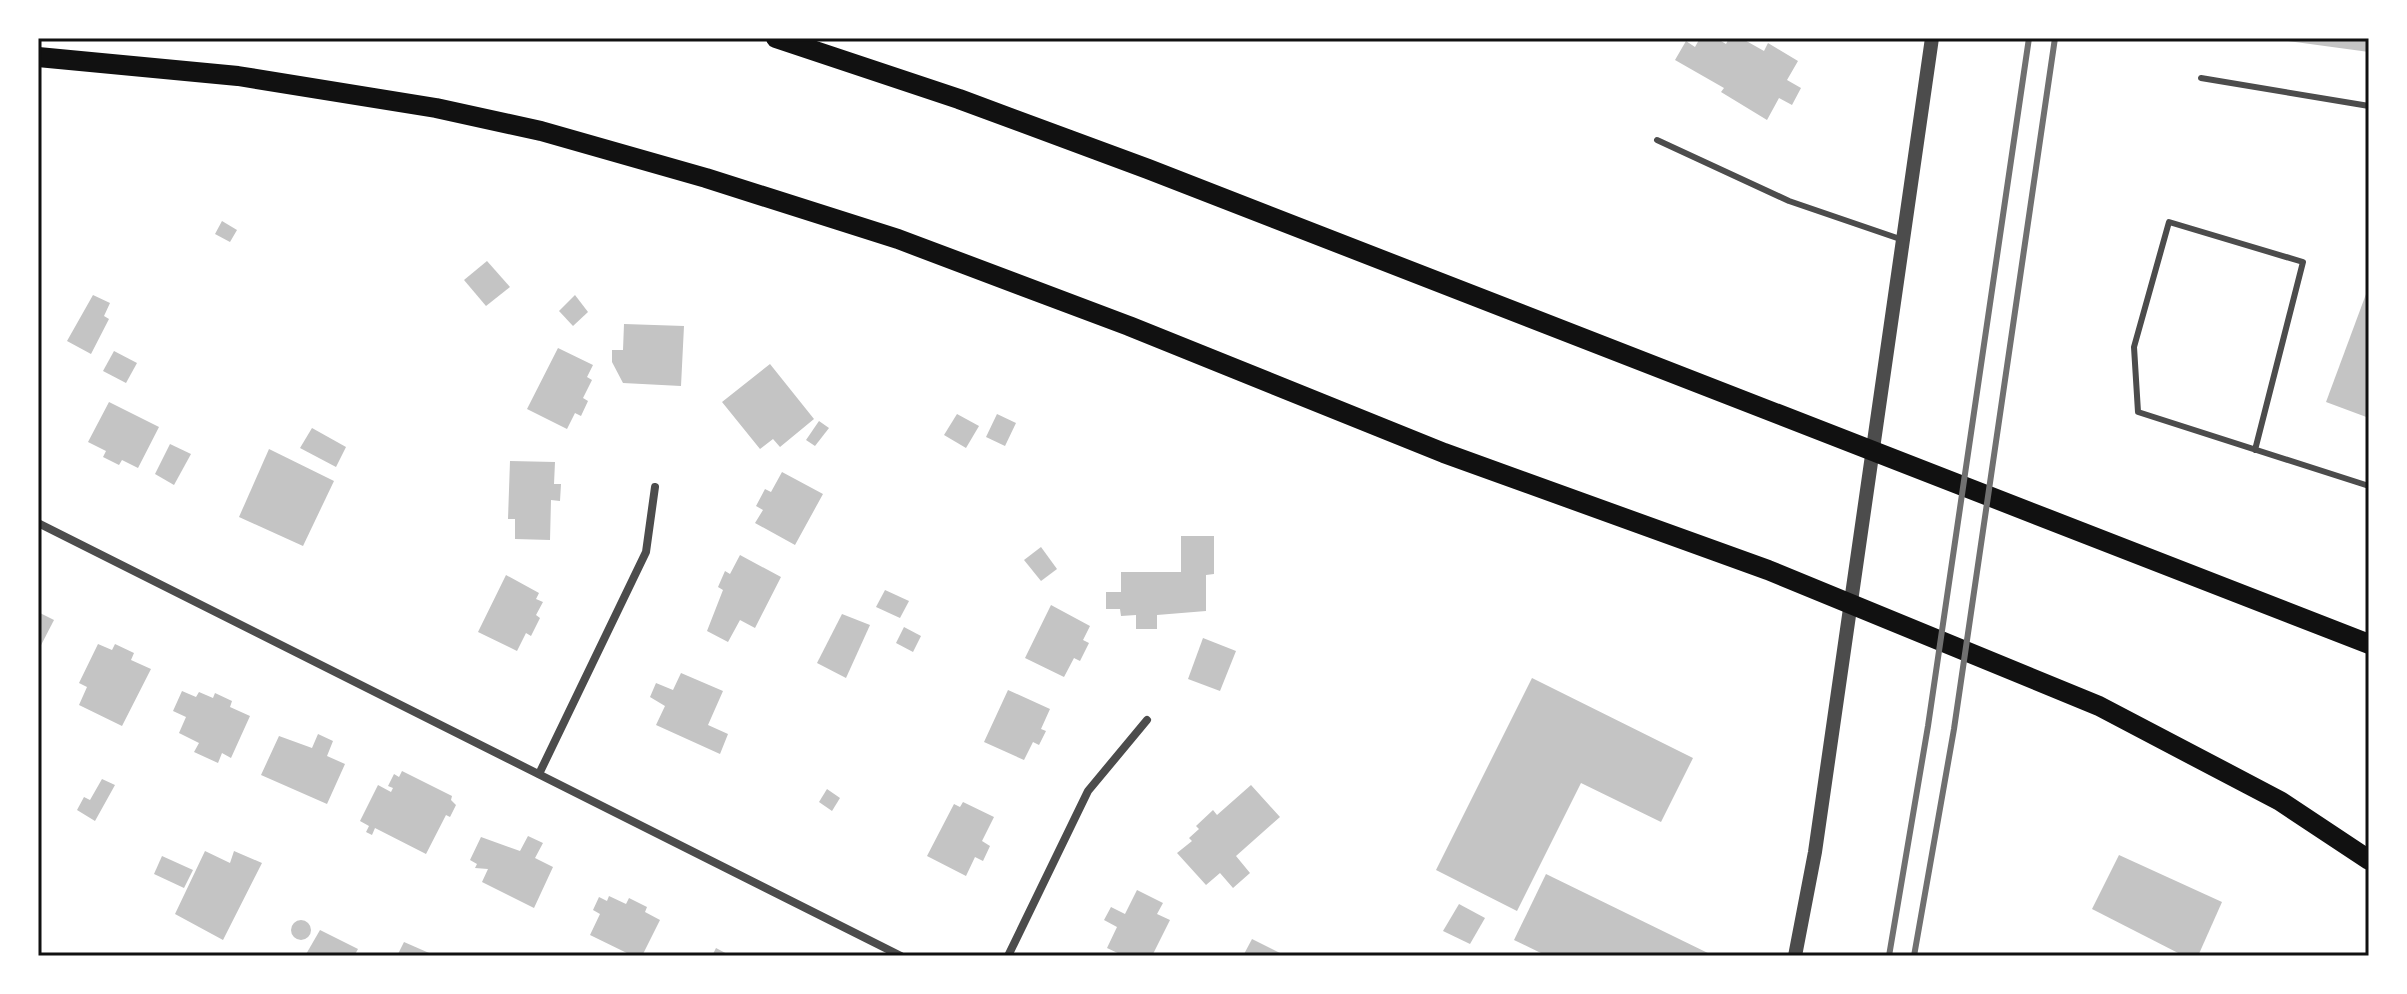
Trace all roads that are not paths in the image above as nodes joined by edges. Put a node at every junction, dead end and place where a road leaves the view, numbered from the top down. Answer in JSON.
{"nodes":[{"id":1,"x":776,"y":38,"type":"edge"},
{"id":2,"x":1932,"y":38,"type":"edge"},
{"id":3,"x":38,"y":57,"type":"edge"},
{"id":4,"x":2201,"y":78,"type":"dead end"},
{"id":5,"x":2369,"y":106,"type":"edge"},
{"id":6,"x":1657,"y":140,"type":"dead end"},
{"id":7,"x":1903,"y":240,"type":"junction"},
{"id":8,"x":2255,"y":450,"type":"junction"},
{"id":9,"x":2369,"y":486,"type":"edge"},
{"id":10,"x":655,"y":487,"type":"dead end"},
{"id":11,"x":38,"y":523,"type":"edge"},
{"id":12,"x":2369,"y":644,"type":"edge"},
{"id":13,"x":1147,"y":720,"type":"dead end"},
{"id":14,"x":539,"y":774,"type":"junction"},
{"id":15,"x":2369,"y":860,"type":"edge"},
{"id":16,"x":901,"y":956,"type":"edge"},
{"id":17,"x":1008,"y":956,"type":"edge"},
{"id":18,"x":1795,"y":956,"type":"edge"}],
"edges":[{"from":1,"to":12,"type":"main road"},
{"from":2,"to":7,"type":"street"},
{"from":3,"to":15,"type":"main road"},
{"from":4,"to":5,"type":"lane"},
{"from":6,"to":7,"type":"lane"},
{"from":7,"to":18,"type":"street"},
{"from":8,"to":8,"type":"lane"},
{"from":8,"to":9,"type":"lane"},
{"from":10,"to":14,"type":"street"},
{"from":11,"to":14,"type":"street"},
{"from":13,"to":17,"type":"street"},
{"from":14,"to":16,"type":"street"}]}
